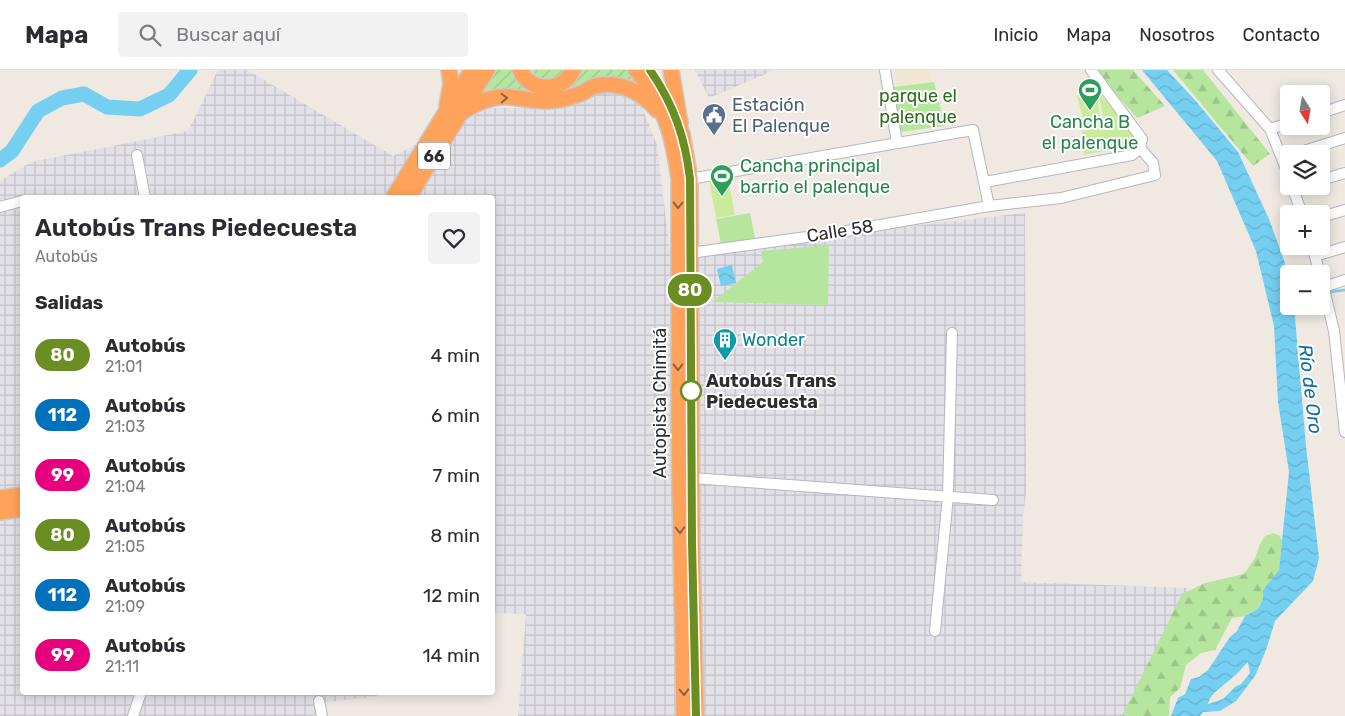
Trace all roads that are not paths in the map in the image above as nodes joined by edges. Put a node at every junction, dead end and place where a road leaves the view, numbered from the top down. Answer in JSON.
{"nodes":[{"id":1,"x":449,"y":70,"type":"edge"},
{"id":2,"x":472,"y":70,"type":"edge"},
{"id":3,"x":486,"y":70,"type":"edge"},
{"id":4,"x":520,"y":70,"type":"edge"},
{"id":5,"x":573,"y":70,"type":"edge"},
{"id":6,"x":636,"y":70,"type":"edge"},
{"id":7,"x":650,"y":70,"type":"edge"},
{"id":8,"x":671,"y":70,"type":"edge"},
{"id":9,"x":885,"y":70,"type":"edge"},
{"id":10,"x":1091,"y":70,"type":"edge"},
{"id":11,"x":1218,"y":70,"type":"edge"},
{"id":12,"x":1345,"y":105,"type":"edge"},
{"id":13,"x":1330,"y":110,"type":"edge"},
{"id":14,"x":459,"y":114,"type":"junction"},
{"id":15,"x":443,"y":118,"type":"junction"},
{"id":16,"x":668,"y":122,"type":"junction"},
{"id":17,"x":1280,"y":126,"type":"edge"},
{"id":18,"x":1270,"y":129,"type":"junction"},
{"id":19,"x":682,"y":134,"type":"junction"},
{"id":20,"x":1345,"y":138,"type":"edge"},
{"id":21,"x":898,"y":143,"type":"junction"},
{"id":22,"x":1141,"y":143,"type":"junction"},
{"id":23,"x":1323,"y":145,"type":"edge"},
{"id":24,"x":1280,"y":146,"type":"edge"},
{"id":25,"x":137,"y":155,"type":"dead end"},
{"id":26,"x":1345,"y":173,"type":"edge"},
{"id":27,"x":1330,"y":177,"type":"edge"},
{"id":28,"x":690,"y":179,"type":"junction"},
{"id":29,"x":984,"y":182,"type":"junction"},
{"id":30,"x":144,"y":195,"type":"edge"},
{"id":31,"x":396,"y":195,"type":"edge"},
{"id":32,"x":410,"y":195,"type":"edge"},
{"id":33,"x":20,"y":202,"type":"edge"},
{"id":34,"x":989,"y":206,"type":"junction"},
{"id":35,"x":0,"y":207,"type":"edge"},
{"id":36,"x":1345,"y":210,"type":"edge"},
{"id":37,"x":1330,"y":214,"type":"edge"},
{"id":38,"x":1345,"y":247,"type":"edge"},
{"id":39,"x":1330,"y":249,"type":"edge"},
{"id":40,"x":690,"y":253,"type":"junction"},
{"id":41,"x":1345,"y":280,"type":"edge"},
{"id":42,"x":1330,"y":281,"type":"edge"},
{"id":43,"x":1330,"y":313,"type":"edge"},
{"id":44,"x":952,"y":333,"type":"dead end"},
{"id":45,"x":1345,"y":432,"type":"edge"},
{"id":46,"x":692,"y":478,"type":"junction"},
{"id":47,"x":20,"y":495,"type":"edge"},
{"id":48,"x":948,"y":496,"type":"junction"},
{"id":49,"x":0,"y":498,"type":"edge"},
{"id":50,"x":993,"y":500,"type":"dead end"},
{"id":51,"x":20,"y":509,"type":"edge"},
{"id":52,"x":0,"y":512,"type":"edge"},
{"id":53,"x":934,"y":631,"type":"dead end"},
{"id":54,"x":140,"y":695,"type":"edge"},
{"id":55,"x":319,"y":701,"type":"dead end"},
{"id":56,"x":133,"y":716,"type":"edge"},
{"id":57,"x":322,"y":716,"type":"edge"},
{"id":58,"x":684,"y":716,"type":"edge"},
{"id":59,"x":696,"y":716,"type":"edge"}],
"edges":[{"from":1,"to":15,"type":"highway"},
{"from":2,"to":15,"type":"highway","number":"66"},
{"from":3,"to":14,"type":"highway","number":"66"},
{"from":4,"to":5,"type":"highway"},
{"from":6,"to":16,"type":"highway","name":"Autopista Chimitá"},
{"from":7,"to":19,"type":"highway","name":"Autopista Chimitá"},
{"from":8,"to":19,"type":"highway"},
{"from":9,"to":21,"type":"street"},
{"from":10,"to":22,"type":"street"},
{"from":11,"to":18,"type":"street"},
{"from":12,"to":13,"type":"street"},
{"from":14,"to":16,"type":"highway","one_way":true},
{"from":14,"to":32,"type":"highway","number":"66"},
{"from":15,"to":31,"type":"highway","number":"66"},
{"from":16,"to":58,"type":"highway","name":"Autopista Chimitá","one_way":true},
{"from":17,"to":18,"type":"street"},
{"from":18,"to":24,"type":"street"},
{"from":19,"to":28,"type":"highway","name":"Autopista Chimitá"},
{"from":20,"to":23,"type":"street"},
{"from":21,"to":28,"type":"street"},
{"from":21,"to":29,"type":"street"},
{"from":22,"to":29,"type":"street"},
{"from":22,"to":34,"type":"street","name":"Calle 58"},
{"from":25,"to":30,"type":"street"},
{"from":26,"to":27,"type":"street"},
{"from":28,"to":40,"type":"highway","name":"Autopista Chimitá"},
{"from":29,"to":34,"type":"street"},
{"from":33,"to":35,"type":"street"},
{"from":34,"to":40,"type":"street","name":"Calle 58"},
{"from":36,"to":37,"type":"street"},
{"from":38,"to":39,"type":"street"},
{"from":40,"to":46,"type":"highway","name":"Autopista Chimitá"},
{"from":41,"to":42,"type":"street"},
{"from":43,"to":45,"type":"street"},
{"from":44,"to":48,"type":"street"},
{"from":46,"to":48,"type":"street"},
{"from":46,"to":59,"type":"highway","name":"Autopista Chimitá"},
{"from":47,"to":49,"type":"highway"},
{"from":48,"to":50,"type":"street"},
{"from":48,"to":53,"type":"street"},
{"from":51,"to":52,"type":"highway"},
{"from":54,"to":56,"type":"street"},
{"from":55,"to":57,"type":"street"}]}
